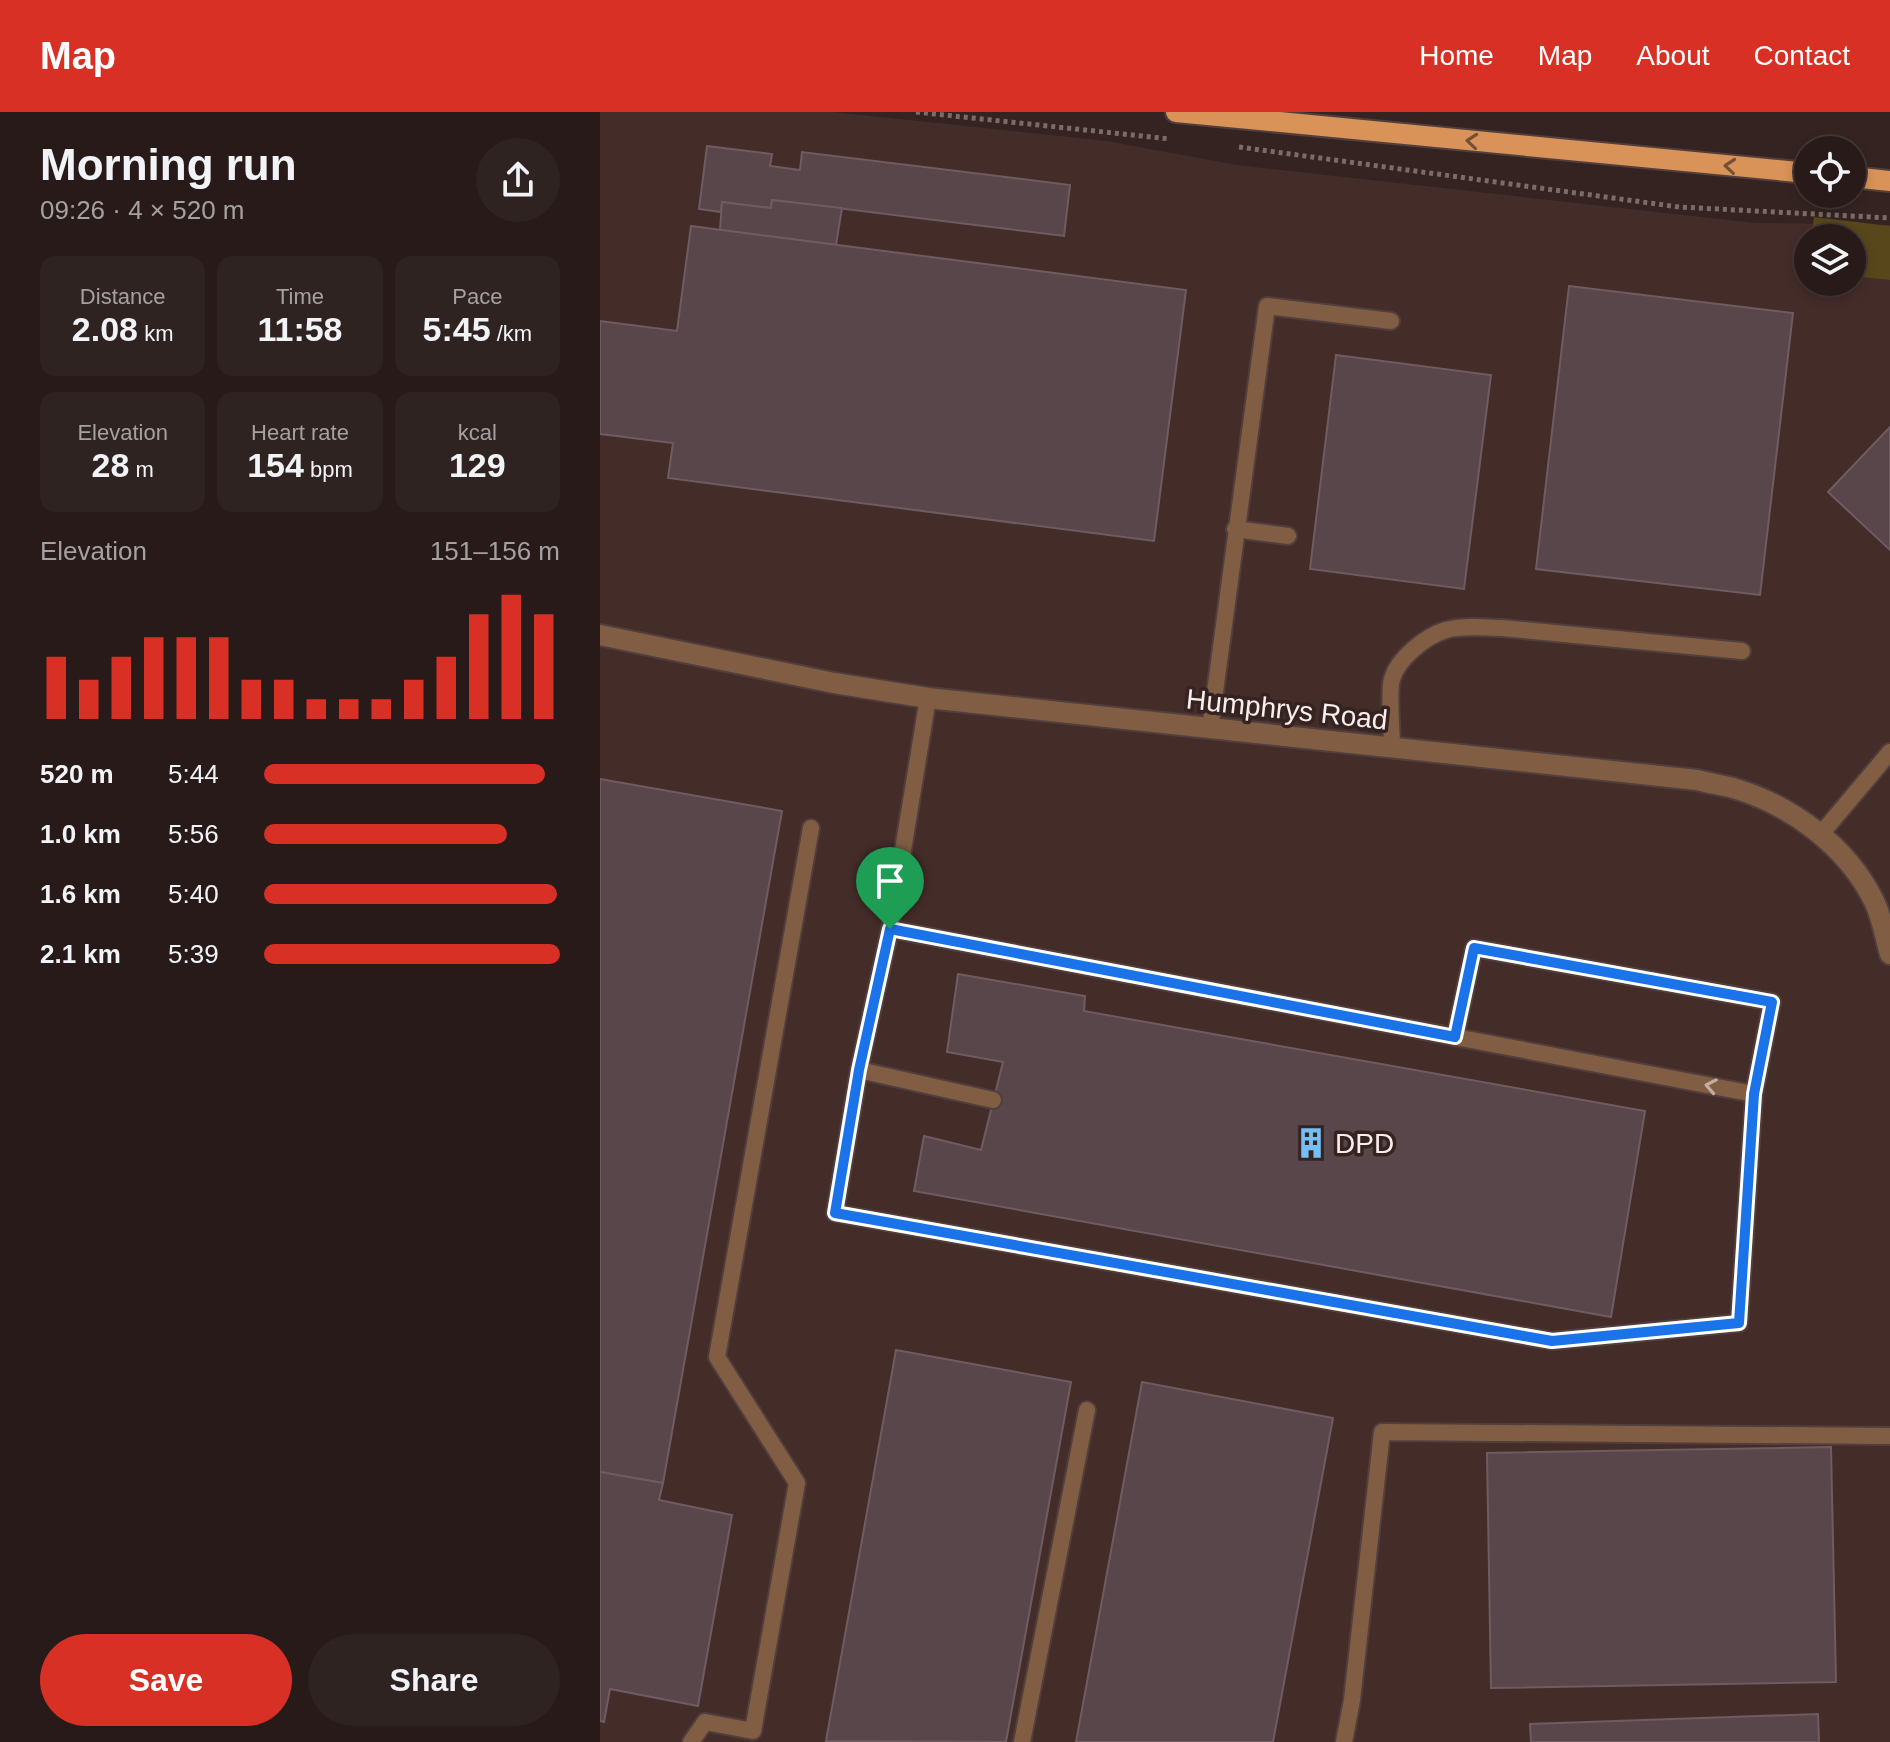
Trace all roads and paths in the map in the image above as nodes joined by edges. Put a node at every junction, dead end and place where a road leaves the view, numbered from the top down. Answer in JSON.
{"nodes":[{"id":1,"x":916,"y":112,"type":"edge"},
{"id":2,"x":1176,"y":112,"type":"edge"},
{"id":3,"x":1181,"y":140,"type":"dead end"},
{"id":4,"x":1227,"y":146,"type":"dead end"},
{"id":5,"x":1794,"y":172,"type":"edge"},
{"id":6,"x":1866,"y":178,"type":"edge"},
{"id":7,"x":1890,"y":181,"type":"edge"},
{"id":8,"x":1890,"y":218,"type":"edge"},
{"id":9,"x":1391,"y":321,"type":"dead end"},
{"id":10,"x":1235,"y":529,"type":"junction"},
{"id":11,"x":1288,"y":536,"type":"dead end"},
{"id":12,"x":600,"y":635,"type":"edge"},
{"id":13,"x":1742,"y":651,"type":"dead end"},
{"id":14,"x":928,"y":698,"type":"junction"},
{"id":15,"x":1210,"y":729,"type":"junction"},
{"id":16,"x":1392,"y":747,"type":"junction"},
{"id":17,"x":1890,"y":752,"type":"edge"},
{"id":18,"x":811,"y":828,"type":"dead end"},
{"id":19,"x":1821,"y":834,"type":"junction"},
{"id":20,"x":1882,"y":901,"type":"edge"},
{"id":21,"x":890,"y":929,"type":"junction"},
{"id":22,"x":1890,"y":954,"type":"edge"},
{"id":23,"x":1455,"y":1037,"type":"junction"},
{"id":24,"x":859,"y":1070,"type":"junction"},
{"id":25,"x":1754,"y":1094,"type":"junction"},
{"id":26,"x":993,"y":1100,"type":"dead end"},
{"id":27,"x":1087,"y":1410,"type":"dead end"},
{"id":28,"x":1890,"y":1436,"type":"edge"},
{"id":29,"x":691,"y":1742,"type":"edge"},
{"id":30,"x":1022,"y":1742,"type":"edge"},
{"id":31,"x":1344,"y":1742,"type":"edge"}],
"edges":[{"from":1,"to":3,"type":"path"},
{"from":5,"to":2,"type":"main road","one_way":true},
{"from":4,"to":8,"type":"path"},
{"from":6,"to":7,"type":"main road"},
{"from":9,"to":10,"type":"lane"},
{"from":10,"to":11,"type":"lane"},
{"from":10,"to":15,"type":"lane"},
{"from":12,"to":14,"type":"street","name":"Humphrys Road"},
{"from":13,"to":16,"type":"lane"},
{"from":14,"to":15,"type":"street","name":"Humphrys Road"},
{"from":14,"to":21,"type":"lane"},
{"from":15,"to":16,"type":"street","name":"Humphrys Road"},
{"from":16,"to":19,"type":"street","name":"Humphrys Road"},
{"from":17,"to":19,"type":"lane"},
{"from":18,"to":29,"type":"lane"},
{"from":19,"to":20,"type":"street","name":"Humphrys Road"},
{"from":20,"to":22,"type":"street","name":"Humphrys Road"},
{"from":21,"to":23,"type":"lane"},
{"from":21,"to":24,"type":"lane"},
{"from":25,"to":23,"type":"lane","one_way":true},
{"from":23,"to":25,"type":"lane"},
{"from":24,"to":25,"type":"lane"},
{"from":24,"to":26,"type":"lane"},
{"from":27,"to":30,"type":"lane"},
{"from":28,"to":31,"type":"lane"}]}
